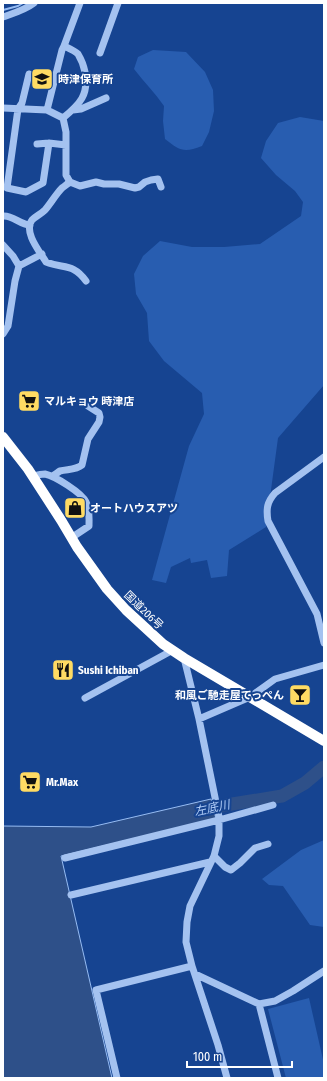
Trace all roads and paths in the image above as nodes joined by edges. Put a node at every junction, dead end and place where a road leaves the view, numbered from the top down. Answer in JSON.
{"nodes":[{"id":1,"x":34,"y":3,"type":"edge"},
{"id":2,"x":80,"y":3,"type":"edge"},
{"id":3,"x":118,"y":3,"type":"edge"},
{"id":4,"x":3,"y":17,"type":"edge"},
{"id":5,"x":64,"y":46,"type":"junction"},
{"id":6,"x":100,"y":53,"type":"dead end"},
{"id":7,"x":29,"y":74,"type":"dead end"},
{"id":8,"x":106,"y":98,"type":"dead end"},
{"id":9,"x":3,"y":108,"type":"edge"},
{"id":10,"x":18,"y":109,"type":"junction"},
{"id":11,"x":47,"y":110,"type":"junction"},
{"id":12,"x":73,"y":110,"type":"junction"},
{"id":13,"x":63,"y":118,"type":"junction"},
{"id":14,"x":49,"y":142,"type":"junction"},
{"id":15,"x":37,"y":144,"type":"dead end"},
{"id":16,"x":66,"y":145,"type":"junction"},
{"id":17,"x":70,"y":182,"type":"junction"},
{"id":18,"x":161,"y":187,"type":"dead end"},
{"id":19,"x":3,"y":216,"type":"edge"},
{"id":20,"x":30,"y":225,"type":"junction"},
{"id":21,"x":3,"y":245,"type":"edge"},
{"id":22,"x":42,"y":254,"type":"junction"},
{"id":23,"x":19,"y":266,"type":"junction"},
{"id":24,"x":86,"y":281,"type":"dead end"},
{"id":25,"x":3,"y":334,"type":"edge"},
{"id":26,"x":88,"y":406,"type":"dead end"},
{"id":27,"x":3,"y":437,"type":"edge"},
{"id":28,"x":324,"y":457,"type":"edge"},
{"id":29,"x":33,"y":476,"type":"junction"},
{"id":30,"x":52,"y":476,"type":"junction"},
{"id":31,"x":71,"y":538,"type":"junction"},
{"id":32,"x":324,"y":643,"type":"edge"},
{"id":33,"x":173,"y":650,"type":"junction"},
{"id":34,"x":184,"y":658,"type":"junction"},
{"id":35,"x":324,"y":665,"type":"edge"},
{"id":36,"x":250,"y":697,"type":"junction"},
{"id":37,"x":85,"y":698,"type":"dead end"},
{"id":38,"x":199,"y":719,"type":"junction"},
{"id":39,"x":324,"y":742,"type":"edge"},
{"id":40,"x":273,"y":805,"type":"dead end"},
{"id":41,"x":219,"y":819,"type":"junction"},
{"id":42,"x":268,"y":844,"type":"dead end"},
{"id":43,"x":65,"y":858,"type":"dead end"},
{"id":44,"x":212,"y":859,"type":"junction"},
{"id":45,"x":71,"y":895,"type":"dead end"},
{"id":46,"x":192,"y":966,"type":"junction"},
{"id":47,"x":324,"y":971,"type":"edge"},
{"id":48,"x":194,"y":974,"type":"junction"},
{"id":49,"x":259,"y":1004,"type":"junction"},
{"id":50,"x":117,"y":1078,"type":"edge"},
{"id":51,"x":227,"y":1078,"type":"edge"},
{"id":52,"x":278,"y":1078,"type":"edge"}],
"edges":[{"from":1,"to":4,"type":"street"},
{"from":2,"to":5,"type":"street"},
{"from":3,"to":6,"type":"street"},
{"from":5,"to":11,"type":"street"},
{"from":5,"to":12,"type":"street"},
{"from":7,"to":10,"type":"street"},
{"from":8,"to":12,"type":"street"},
{"from":9,"to":10,"type":"street"},
{"from":10,"to":11,"type":"street"},
{"from":10,"to":14,"type":"street"},
{"from":11,"to":13,"type":"street"},
{"from":12,"to":13,"type":"street"},
{"from":13,"to":16,"type":"street"},
{"from":14,"to":15,"type":"street"},
{"from":14,"to":16,"type":"street"},
{"from":16,"to":17,"type":"street"},
{"from":17,"to":18,"type":"street"},
{"from":17,"to":20,"type":"street"},
{"from":19,"to":20,"type":"street"},
{"from":20,"to":22,"type":"street"},
{"from":21,"to":23,"type":"street"},
{"from":22,"to":23,"type":"street"},
{"from":22,"to":24,"type":"street"},
{"from":23,"to":25,"type":"street"},
{"from":26,"to":30,"type":"street"},
{"from":27,"to":29,"type":"highway","name":"国道206号"},
{"from":28,"to":32,"type":"street"},
{"from":29,"to":30,"type":"street"},
{"from":29,"to":31,"type":"highway","name":"国道206号"},
{"from":30,"to":31,"type":"street"},
{"from":31,"to":33,"type":"highway","name":"国道206号"},
{"from":33,"to":34,"type":"highway","name":"国道206号"},
{"from":33,"to":37,"type":"street"},
{"from":34,"to":36,"type":"highway","name":"国道206号"},
{"from":34,"to":38,"type":"street"},
{"from":35,"to":36,"type":"street"},
{"from":36,"to":38,"type":"street"},
{"from":36,"to":39,"type":"highway","name":"国道206号"},
{"from":38,"to":41,"type":"street"},
{"from":40,"to":41,"type":"street"},
{"from":41,"to":43,"type":"street"},
{"from":41,"to":44,"type":"street"},
{"from":42,"to":44,"type":"street"},
{"from":44,"to":45,"type":"street"},
{"from":44,"to":46,"type":"street"},
{"from":46,"to":48,"type":"street"},
{"from":46,"to":50,"type":"street"},
{"from":47,"to":49,"type":"street"},
{"from":48,"to":49,"type":"street"},
{"from":48,"to":51,"type":"street"},
{"from":49,"to":52,"type":"street"}]}
